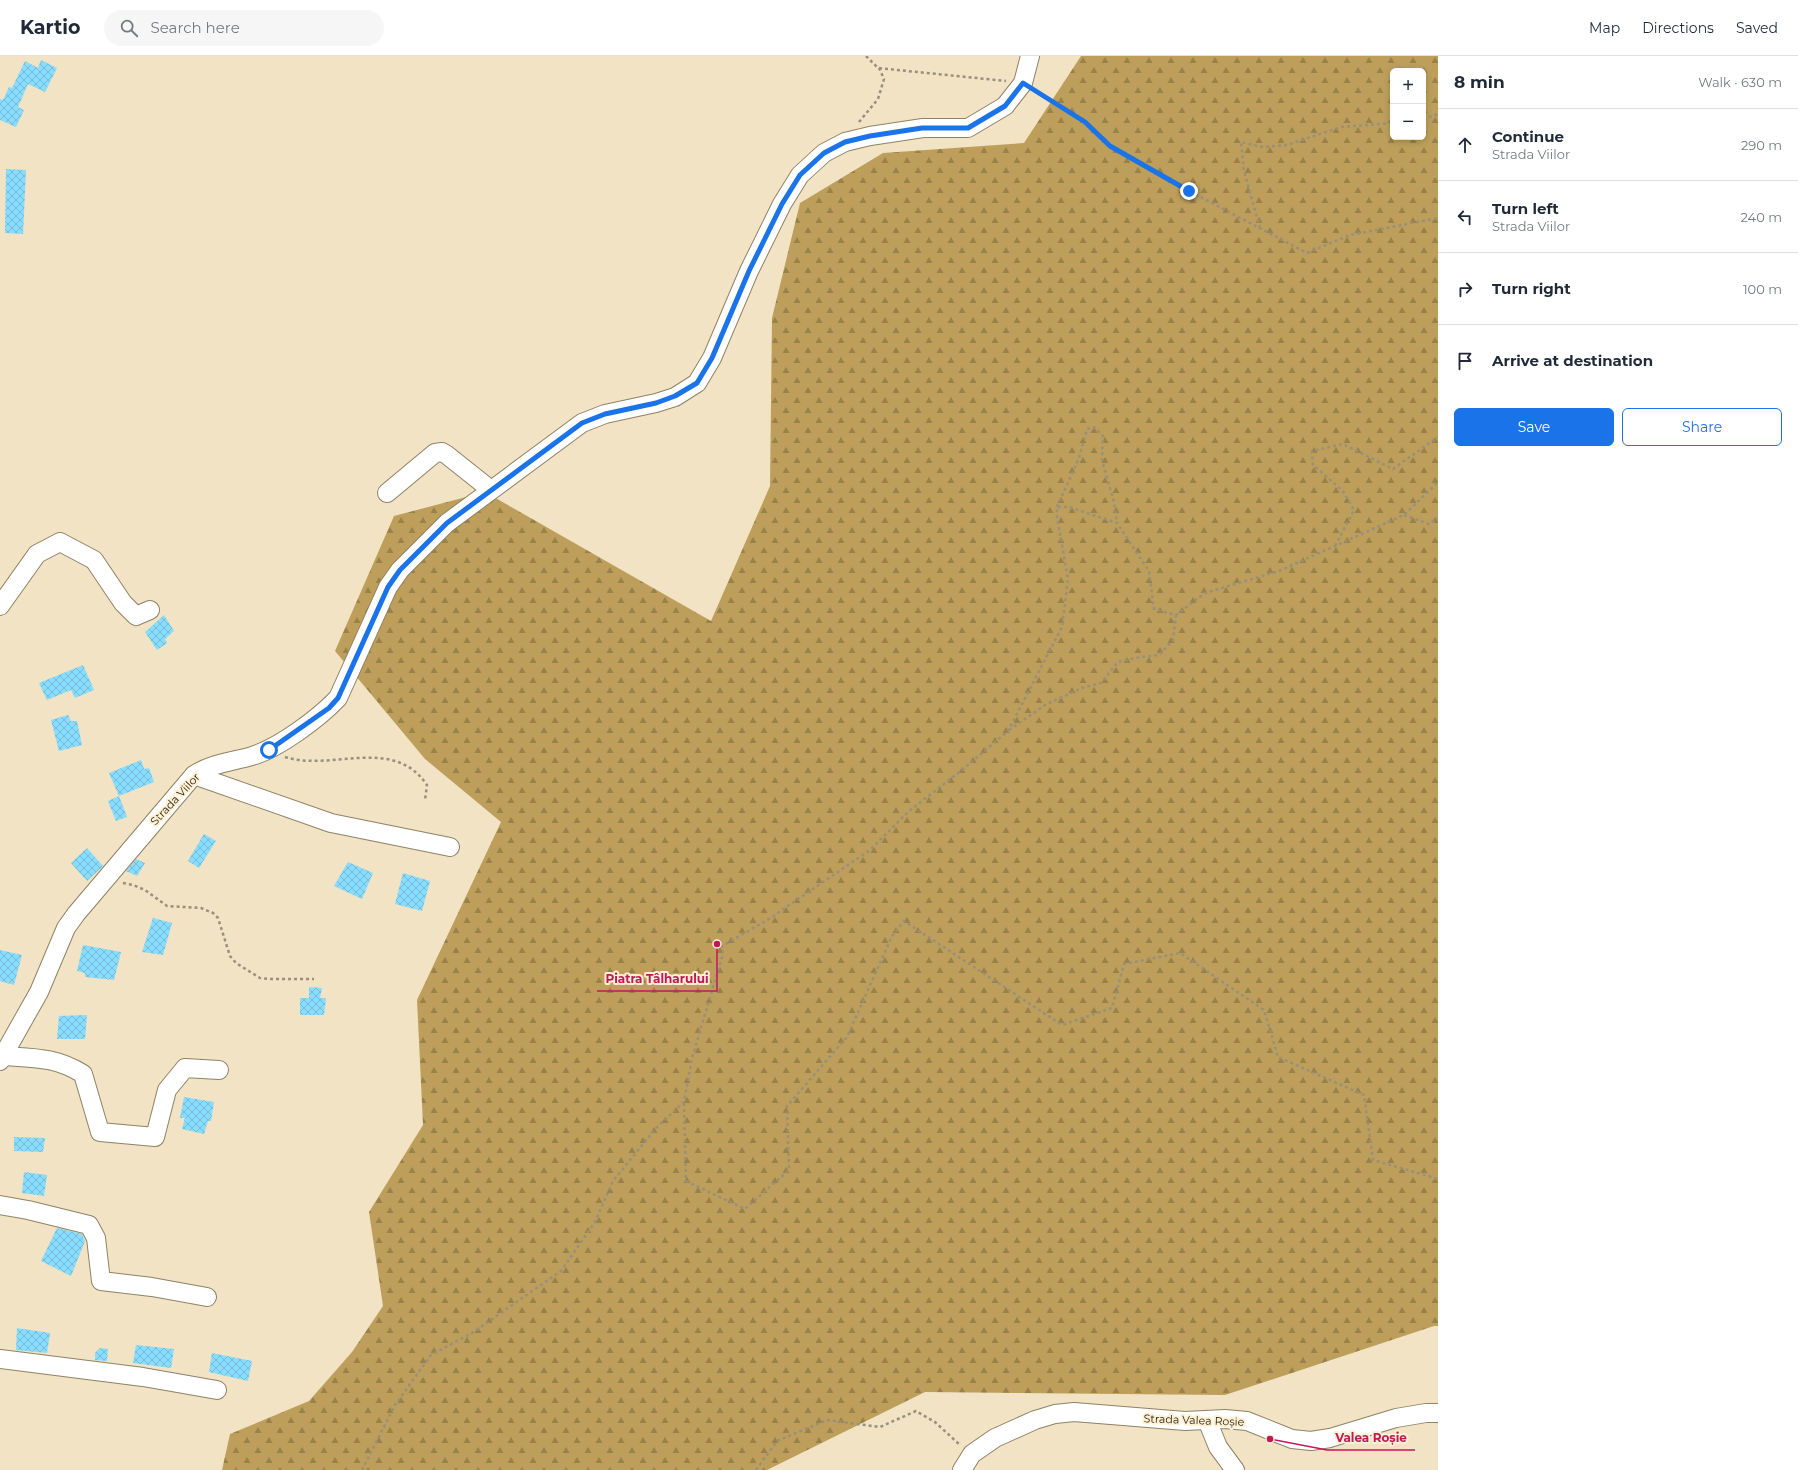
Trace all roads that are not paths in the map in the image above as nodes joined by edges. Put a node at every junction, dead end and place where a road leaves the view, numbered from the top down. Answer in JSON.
{"nodes":[{"id":1,"x":1030,"y":56,"type":"edge"},
{"id":2,"x":491,"y":490,"type":"junction"},
{"id":3,"x":387,"y":493,"type":"dead end"},
{"id":4,"x":0,"y":606,"type":"edge"},
{"id":5,"x":150,"y":610,"type":"dead end"},
{"id":6,"x":194,"y":775,"type":"junction"},
{"id":7,"x":450,"y":847,"type":"dead end"},
{"id":8,"x":2,"y":1058,"type":"edge"},
{"id":9,"x":219,"y":1070,"type":"dead end"},
{"id":10,"x":0,"y":1205,"type":"edge"},
{"id":11,"x":207,"y":1296,"type":"dead end"},
{"id":12,"x":0,"y":1359,"type":"edge"},
{"id":13,"x":217,"y":1390,"type":"dead end"},
{"id":14,"x":1438,"y":1413,"type":"edge"},
{"id":15,"x":1207,"y":1420,"type":"junction"},
{"id":16,"x":966,"y":1463,"type":"edge"},
{"id":17,"x":1235,"y":1470,"type":"edge"}],
"edges":[{"from":1,"to":2,"type":"street","name":"Strada Viilor"},
{"from":2,"to":3,"type":"street"},
{"from":2,"to":6,"type":"street","name":"Strada Viilor"},
{"from":4,"to":5,"type":"street"},
{"from":6,"to":7,"type":"street"},
{"from":6,"to":8,"type":"street","name":"Strada Viilor"},
{"from":8,"to":9,"type":"street"},
{"from":10,"to":11,"type":"street"},
{"from":12,"to":13,"type":"street"},
{"from":14,"to":15,"type":"street","name":"Strada Valea Roșie"},
{"from":15,"to":16,"type":"street","name":"Strada Valea Roșie"},
{"from":15,"to":17,"type":"street"}]}
